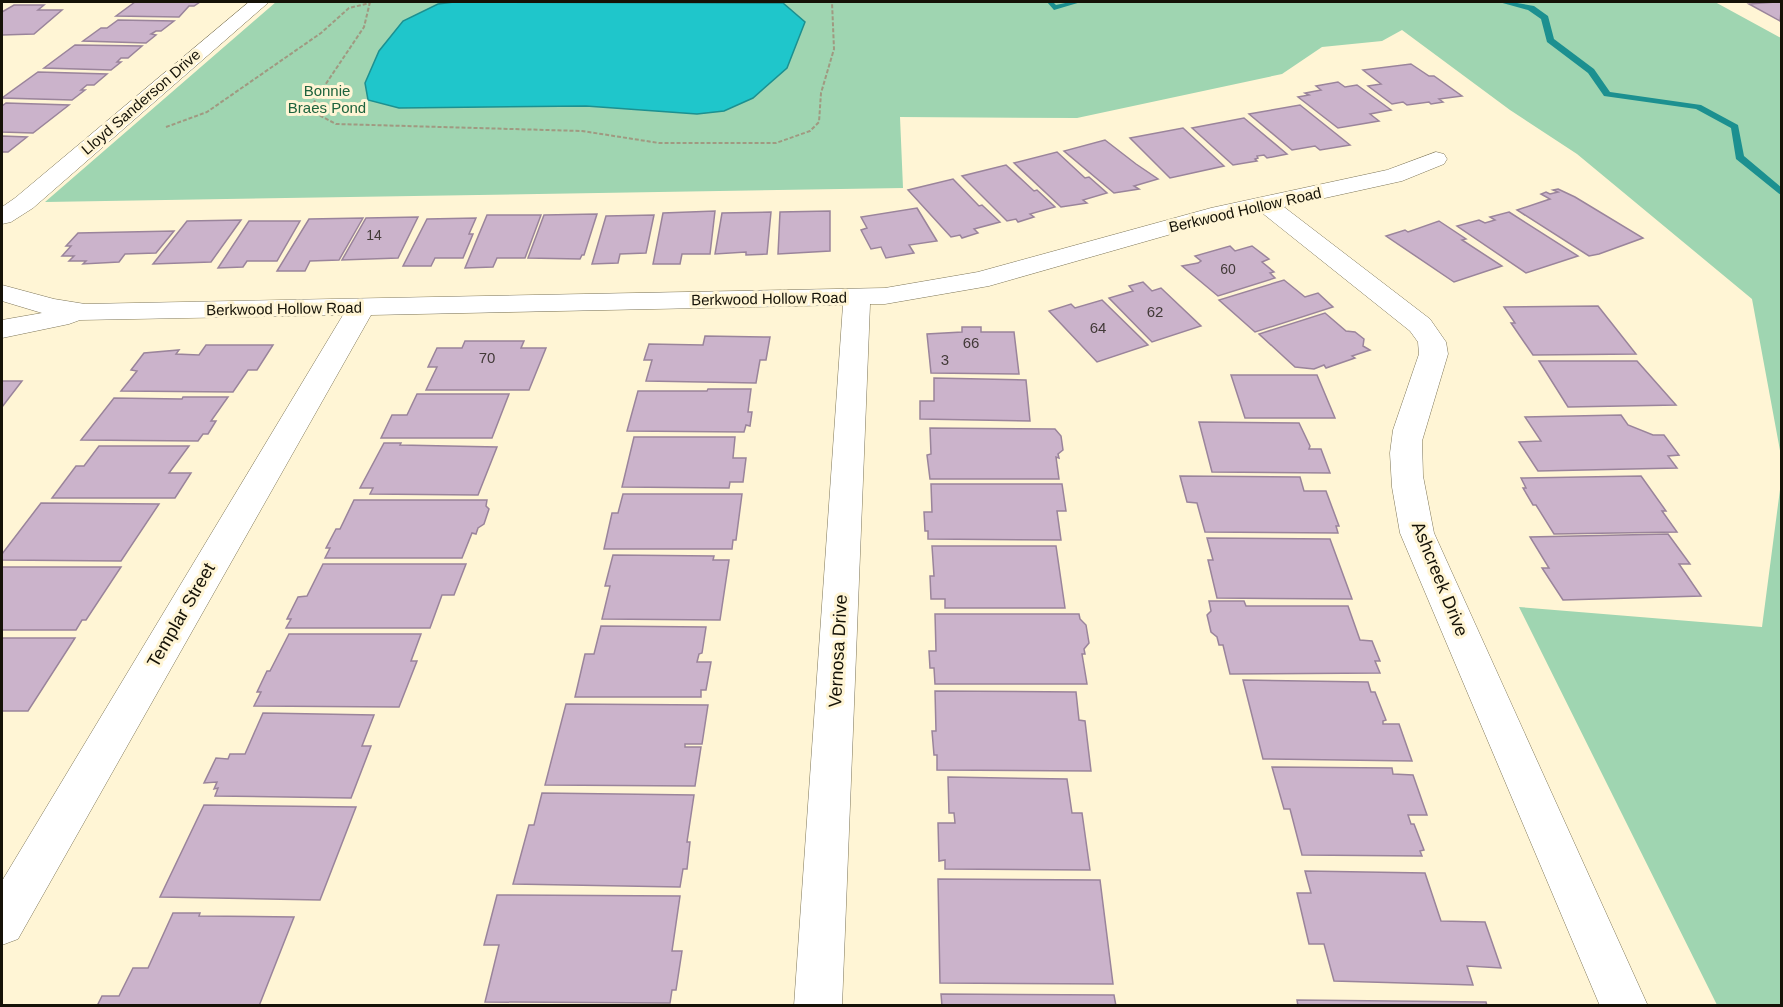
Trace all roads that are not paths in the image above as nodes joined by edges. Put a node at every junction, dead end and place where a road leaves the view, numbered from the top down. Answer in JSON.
{"nodes":[{"id":1,"x":260,"y":2,"type":"edge"},
{"id":2,"x":1436,"y":159,"type":"dead end"},
{"id":3,"x":24,"y":202,"type":"junction"},
{"id":4,"x":1266,"y":204,"type":"junction"},
{"id":5,"x":2,"y":217,"type":"edge"},
{"id":6,"x":2,"y":232,"type":"edge"},
{"id":7,"x":2,"y":293,"type":"edge"},
{"id":8,"x":856,"y":297,"type":"junction"},
{"id":9,"x":361,"y":308,"type":"junction"},
{"id":10,"x":85,"y":312,"type":"junction"},
{"id":11,"x":2,"y":329,"type":"edge"},
{"id":12,"x":2,"y":923,"type":"edge"},
{"id":13,"x":818,"y":1005,"type":"edge"},
{"id":14,"x":1624,"y":1005,"type":"edge"}],
"edges":[{"from":1,"to":3,"type":"street","name":"Lloyd Sanderson Drive"},
{"from":2,"to":4,"type":"street","name":"Berkwood Hollow Road"},
{"from":3,"to":5,"type":"street","name":"Lloyd Sanderson Drive"},
{"from":3,"to":6,"type":"street","name":"Lloyd Sanderson Drive"},
{"from":4,"to":8,"type":"street","name":"Berkwood Hollow Road"},
{"from":4,"to":14,"type":"street","name":"Ashcreek Drive"},
{"from":7,"to":10,"type":"street","name":"Berkwood Hollow Road"},
{"from":8,"to":9,"type":"street","name":"Berkwood Hollow Road"},
{"from":8,"to":13,"type":"street","name":"Vernosa Drive"},
{"from":9,"to":10,"type":"street","name":"Berkwood Hollow Road"},
{"from":9,"to":12,"type":"street","name":"Templar Street"},
{"from":10,"to":11,"type":"street","name":"Berkwood Hollow Road"}]}
